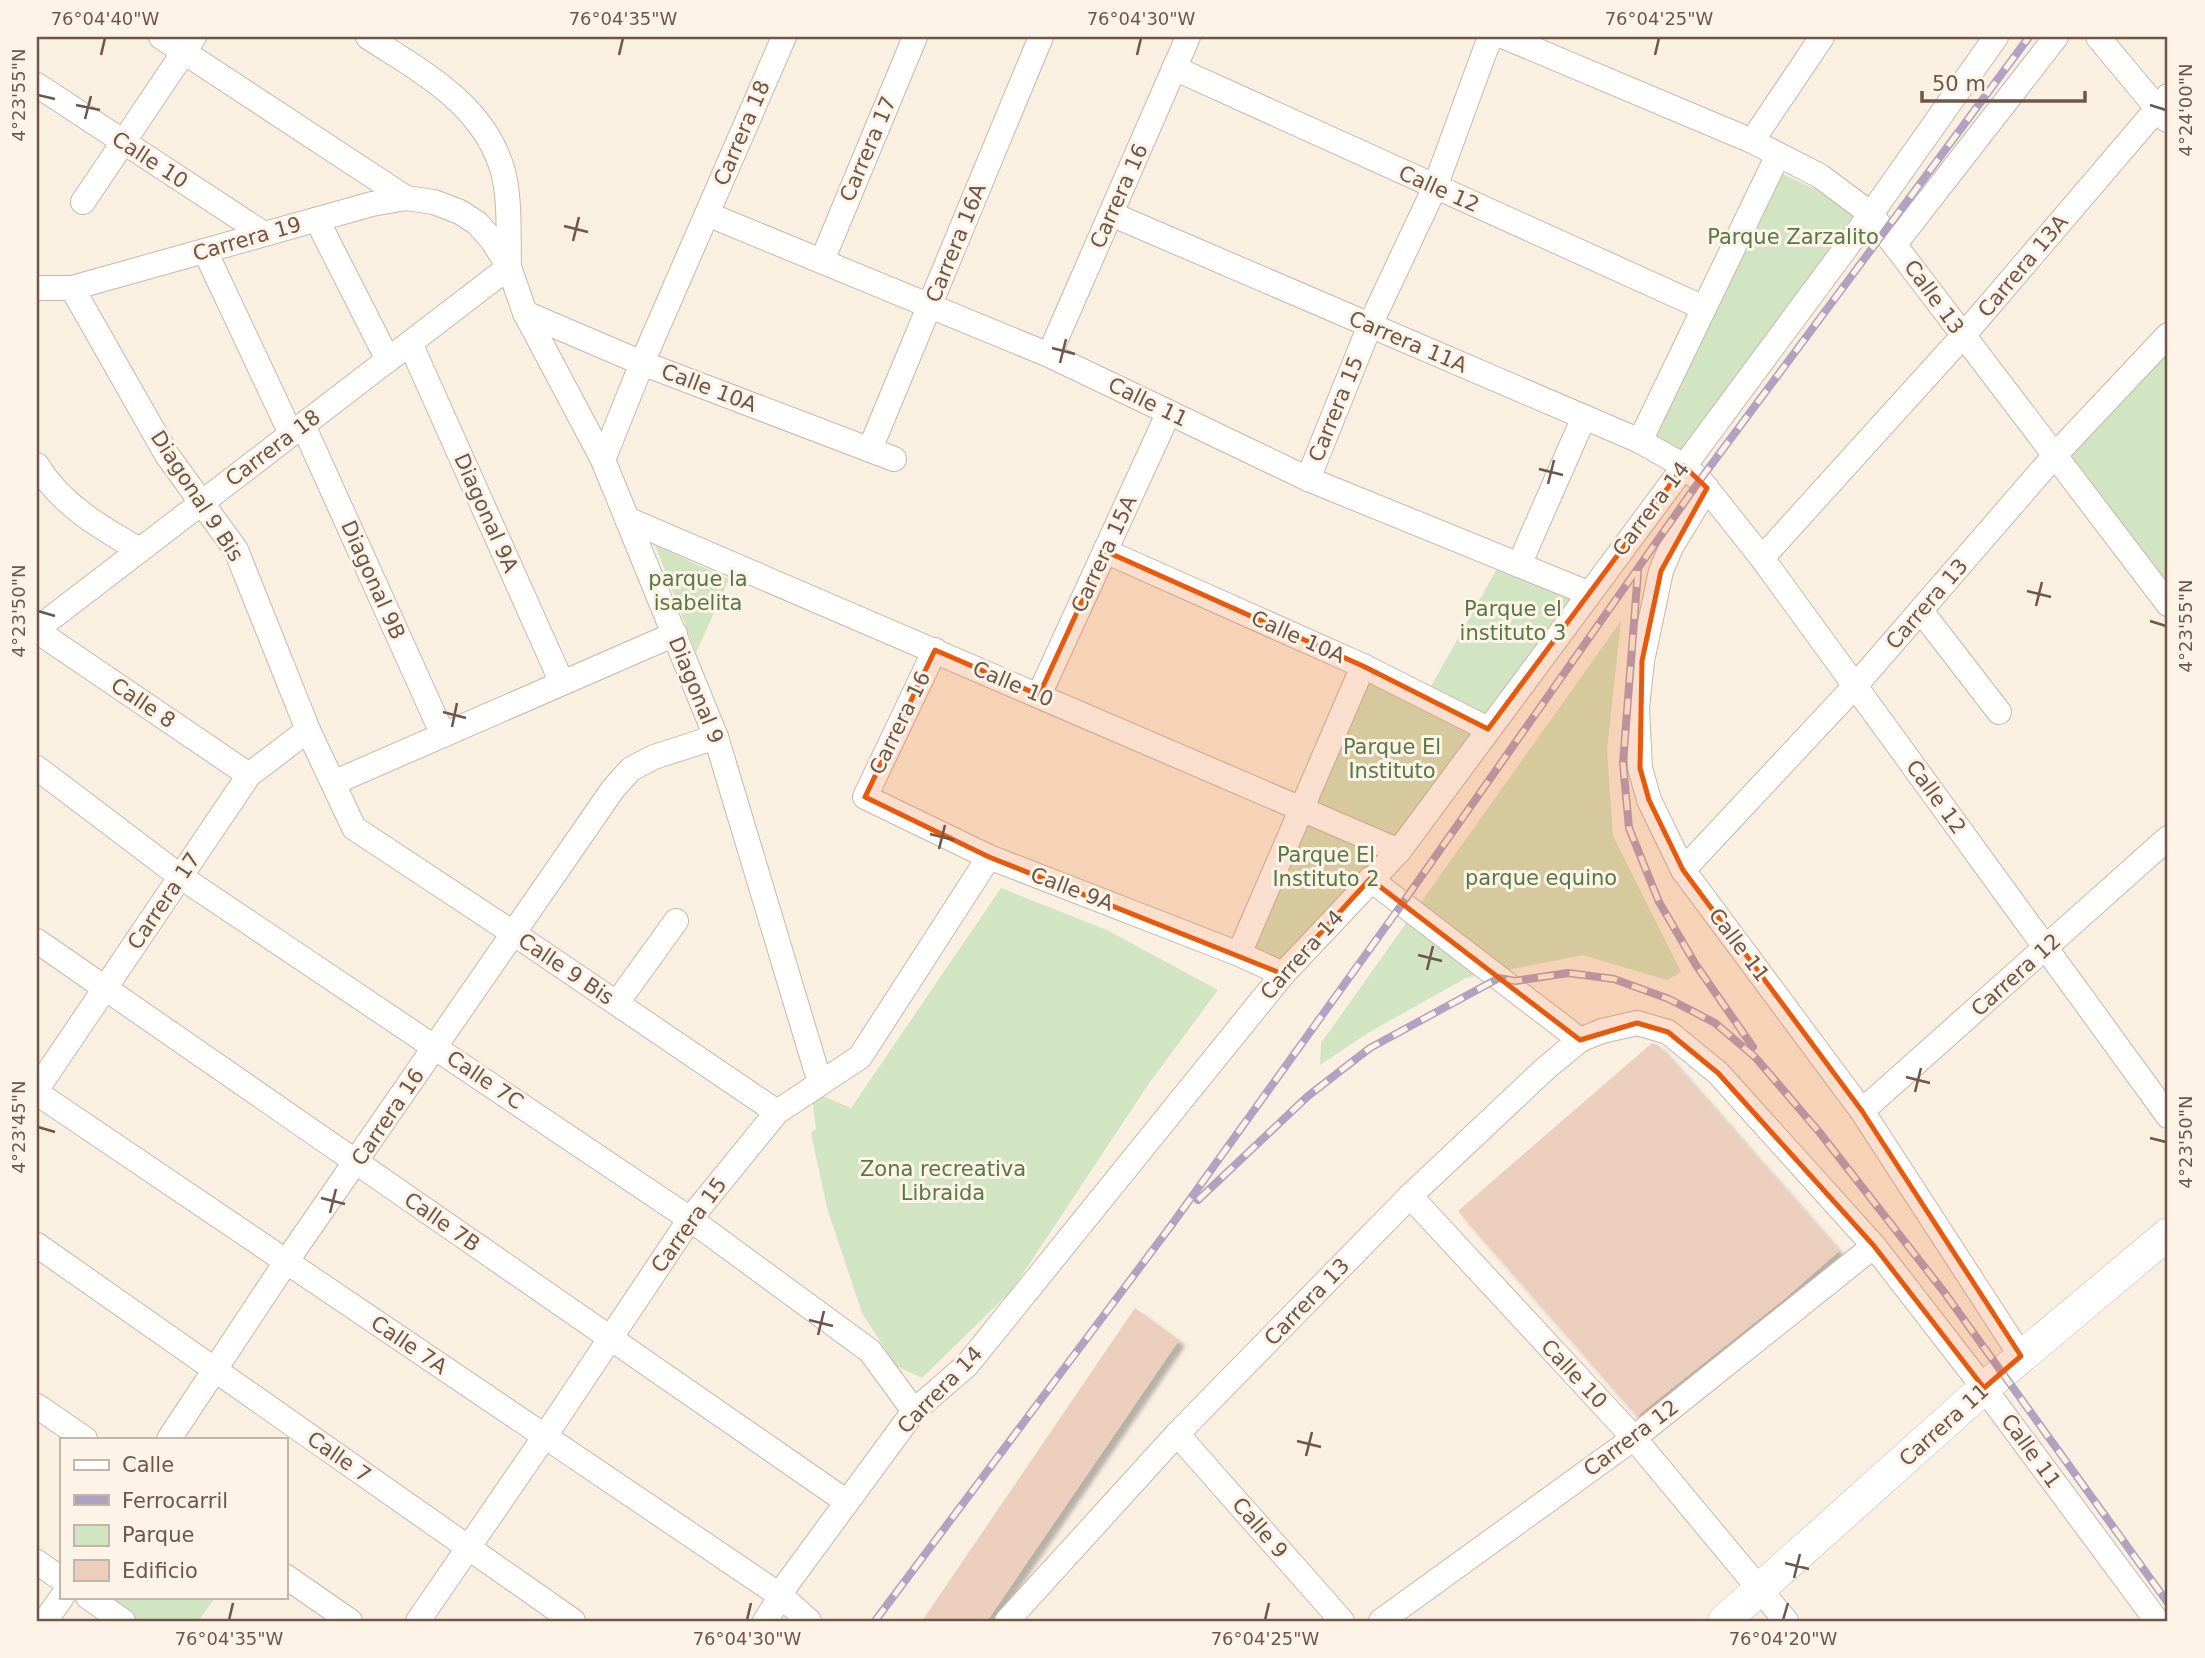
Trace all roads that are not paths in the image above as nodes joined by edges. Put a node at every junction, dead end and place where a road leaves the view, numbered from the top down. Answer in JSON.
{"nodes":[{"id":1,"x":161,"y":37,"type":"edge"},
{"id":2,"x":368,"y":37,"type":"edge"},
{"id":3,"x":784,"y":37,"type":"edge"},
{"id":4,"x":915,"y":37,"type":"edge"},
{"id":5,"x":1041,"y":37,"type":"edge"},
{"id":6,"x":1188,"y":37,"type":"edge"},
{"id":7,"x":1490,"y":37,"type":"edge"},
{"id":8,"x":1505,"y":37,"type":"edge"},
{"id":9,"x":1996,"y":37,"type":"edge"},
{"id":10,"x":2056,"y":37,"type":"edge"},
{"id":11,"x":2098,"y":37,"type":"edge"},
{"id":12,"x":1816,"y":38,"type":"edge"},
{"id":13,"x":189,"y":44,"type":"edge"},
{"id":14,"x":1174,"y":68,"type":"junction"},
{"id":15,"x":37,"y":85,"type":"edge"},
{"id":16,"x":2165,"y":109,"type":"edge"},
{"id":17,"x":1752,"y":141,"type":"junction"},
{"id":18,"x":123,"y":143,"type":"junction"},
{"id":19,"x":1778,"y":155,"type":"junction"},
{"id":20,"x":1435,"y":187,"type":"junction"},
{"id":21,"x":407,"y":198,"type":"junction"},
{"id":22,"x":82,"y":202,"type":"dead end"},
{"id":23,"x":460,"y":212,"type":"joint"},
{"id":24,"x":707,"y":214,"type":"junction"},
{"id":25,"x":1111,"y":214,"type":"junction"},
{"id":26,"x":1871,"y":214,"type":"junction"},
{"id":27,"x":317,"y":220,"type":"junction"},
{"id":28,"x":264,"y":234,"type":"junction"},
{"id":29,"x":1895,"y":244,"type":"junction"},
{"id":30,"x":205,"y":251,"type":"junction"},
{"id":31,"x":822,"y":261,"type":"junction"},
{"id":32,"x":509,"y":267,"type":"junction"},
{"id":33,"x":72,"y":288,"type":"junction"},
{"id":34,"x":39,"y":291,"type":"edge"},
{"id":35,"x":930,"y":306,"type":"junction"},
{"id":36,"x":1704,"y":308,"type":"junction"},
{"id":37,"x":525,"y":313,"type":"junction"},
{"id":38,"x":1370,"y":325,"type":"junction"},
{"id":39,"x":2168,"y":335,"type":"edge"},
{"id":40,"x":1963,"y":336,"type":"junction"},
{"id":41,"x":410,"y":342,"type":"junction"},
{"id":42,"x":1049,"y":355,"type":"junction"},
{"id":43,"x":388,"y":360,"type":"junction"},
{"id":44,"x":642,"y":363,"type":"junction"},
{"id":45,"x":1169,"y":412,"type":"junction"},
{"id":46,"x":1584,"y":417,"type":"junction"},
{"id":47,"x":297,"y":429,"type":"junction"},
{"id":48,"x":1640,"y":441,"type":"junction"},
{"id":49,"x":870,"y":449,"type":"junction"},
{"id":50,"x":2056,"y":454,"type":"junction"},
{"id":51,"x":894,"y":459,"type":"dead end"},
{"id":52,"x":603,"y":460,"type":"junction"},
{"id":53,"x":37,"y":465,"type":"edge"},
{"id":54,"x":1697,"y":478,"type":"junction"},
{"id":55,"x":1308,"y":479,"type":"junction"},
{"id":56,"x":202,"y":503,"type":"junction"},
{"id":57,"x":627,"y":519,"type":"junction"},
{"id":58,"x":140,"y":550,"type":"junction"},
{"id":59,"x":1105,"y":551,"type":"junction"},
{"id":60,"x":1762,"y":558,"type":"junction"},
{"id":61,"x":1519,"y":565,"type":"junction"},
{"id":62,"x":1588,"y":593,"type":"junction"},
{"id":63,"x":2168,"y":604,"type":"edge"},
{"id":64,"x":1921,"y":611,"type":"junction"},
{"id":65,"x":37,"y":630,"type":"edge"},
{"id":66,"x":674,"y":634,"type":"junction"},
{"id":67,"x":935,"y":650,"type":"junction"},
{"id":68,"x":1363,"y":666,"type":"junction"},
{"id":69,"x":562,"y":683,"type":"junction"},
{"id":70,"x":1856,"y":685,"type":"junction"},
{"id":71,"x":1039,"y":695,"type":"junction"},
{"id":72,"x":1999,"y":712,"type":"dead end"},
{"id":73,"x":1488,"y":729,"type":"junction"},
{"id":74,"x":308,"y":730,"type":"junction"},
{"id":75,"x":443,"y":735,"type":"junction"},
{"id":76,"x":716,"y":737,"type":"junction"},
{"id":77,"x":37,"y":768,"type":"edge"},
{"id":78,"x":249,"y":775,"type":"junction"},
{"id":79,"x":333,"y":783,"type":"junction"},
{"id":80,"x":865,"y":797,"type":"joint"},
{"id":81,"x":1303,"y":808,"type":"junction"},
{"id":82,"x":354,"y":828,"type":"joint"},
{"id":83,"x":2168,"y":838,"type":"edge"},
{"id":84,"x":1399,"y":851,"type":"junction"},
{"id":85,"x":989,"y":857,"type":"junction"},
{"id":86,"x":1683,"y":870,"type":"junction"},
{"id":87,"x":180,"y":877,"type":"junction"},
{"id":88,"x":1370,"y":879,"type":"junction"},
{"id":89,"x":676,"y":921,"type":"dead end"},
{"id":90,"x":513,"y":933,"type":"junction"},
{"id":91,"x":37,"y":941,"type":"edge"},
{"id":92,"x":2045,"y":949,"type":"junction"},
{"id":93,"x":1239,"y":954,"type":"junction"},
{"id":94,"x":1283,"y":974,"type":"junction"},
{"id":95,"x":105,"y":989,"type":"junction"},
{"id":96,"x":617,"y":1003,"type":"junction"},
{"id":97,"x":1637,"y":1023,"type":"joint"},
{"id":98,"x":1580,"y":1040,"type":"junction"},
{"id":99,"x":436,"y":1047,"type":"junction"},
{"id":100,"x":820,"y":1083,"type":"junction"},
{"id":101,"x":37,"y":1091,"type":"edge"},
{"id":102,"x":1862,"y":1111,"type":"junction"},
{"id":103,"x":777,"y":1112,"type":"junction"},
{"id":104,"x":2168,"y":1116,"type":"edge"},
{"id":105,"x":357,"y":1163,"type":"junction"},
{"id":106,"x":1410,"y":1196,"type":"junction"},
{"id":107,"x":690,"y":1219,"type":"junction"},
{"id":108,"x":2168,"y":1234,"type":"edge"},
{"id":109,"x":37,"y":1245,"type":"edge"},
{"id":110,"x":1874,"y":1246,"type":"junction"},
{"id":111,"x":286,"y":1262,"type":"junction"},
{"id":112,"x":610,"y":1338,"type":"junction"},
{"id":113,"x":2021,"y":1356,"type":"junction"},
{"id":114,"x":214,"y":1370,"type":"junction"},
{"id":115,"x":1984,"y":1388,"type":"junction"},
{"id":116,"x":37,"y":1406,"type":"edge"},
{"id":117,"x":914,"y":1411,"type":"junction"},
{"id":118,"x":1177,"y":1434,"type":"junction"},
{"id":119,"x":545,"y":1436,"type":"junction"},
{"id":120,"x":84,"y":1438,"type":"edge"},
{"id":121,"x":170,"y":1438,"type":"edge"},
{"id":122,"x":1634,"y":1438,"type":"junction"},
{"id":123,"x":847,"y":1502,"type":"junction"},
{"id":124,"x":467,"y":1547,"type":"junction"},
{"id":125,"x":37,"y":1562,"type":"edge"},
{"id":126,"x":287,"y":1577,"type":"edge"},
{"id":127,"x":60,"y":1578,"type":"edge"},
{"id":128,"x":1759,"y":1591,"type":"junction"},
{"id":129,"x":781,"y":1596,"type":"junction"},
{"id":130,"x":61,"y":1598,"type":"edge"},
{"id":131,"x":89,"y":1598,"type":"edge"},
{"id":132,"x":45,"y":1621,"type":"edge"},
{"id":133,"x":123,"y":1621,"type":"edge"},
{"id":134,"x":350,"y":1621,"type":"edge"},
{"id":135,"x":418,"y":1621,"type":"edge"},
{"id":136,"x":573,"y":1621,"type":"edge"},
{"id":137,"x":765,"y":1621,"type":"edge"},
{"id":138,"x":809,"y":1621,"type":"edge"},
{"id":139,"x":1007,"y":1621,"type":"edge"},
{"id":140,"x":1342,"y":1621,"type":"edge"},
{"id":141,"x":1381,"y":1621,"type":"edge"},
{"id":142,"x":1724,"y":1621,"type":"edge"},
{"id":143,"x":1786,"y":1621,"type":"edge"},
{"id":144,"x":2157,"y":1621,"type":"edge"}],
"edges":[{"from":1,"to":13,"type":"street"},
{"from":2,"to":32,"type":"street"},
{"from":3,"to":24,"type":"street","name":"Carrera 18"},
{"from":4,"to":31,"type":"street","name":"Carrera 17"},
{"from":5,"to":35,"type":"street","name":"Carrera 16A"},
{"from":6,"to":14,"type":"street","name":"Carrera 16"},
{"from":7,"to":20,"type":"street","name":"Carrera 15"},
{"from":8,"to":17,"type":"street","name":"Calle 13"},
{"from":9,"to":26,"type":"street","name":"Carrera 14"},
{"from":10,"to":29,"type":"street"},
{"from":11,"to":16,"type":"street"},
{"from":12,"to":17,"type":"street"},
{"from":13,"to":18,"type":"street"},
{"from":13,"to":21,"type":"street"},
{"from":14,"to":20,"type":"street","name":"Calle 12"},
{"from":14,"to":25,"type":"street","name":"Carrera 16"},
{"from":15,"to":18,"type":"street","name":"Calle 10"},
{"from":16,"to":40,"type":"street","name":"Carrera 13A"},
{"from":17,"to":19,"type":"street","name":"Calle 13"},
{"from":18,"to":22,"type":"street"},
{"from":18,"to":28,"type":"street","name":"Calle 10"},
{"from":19,"to":26,"type":"street","name":"Calle 13"},
{"from":19,"to":36,"type":"street"},
{"from":20,"to":36,"type":"street","name":"Calle 12"},
{"from":20,"to":38,"type":"street","name":"Carrera 15"},
{"from":21,"to":23,"type":"street","name":"Carrera 19"},
{"from":21,"to":27,"type":"street","name":"Carrera 19"},
{"from":23,"to":32,"type":"street","name":"Diagonal 9"},
{"from":24,"to":31,"type":"street","name":"Calle 11"},
{"from":24,"to":44,"type":"street","name":"Carrera 18"},
{"from":25,"to":38,"type":"street","name":"Carrera 11A"},
{"from":25,"to":42,"type":"street","name":"Carrera 16"},
{"from":26,"to":29,"type":"street","name":"Calle 13"},
{"from":26,"to":54,"type":"street","name":"Carrera 14"},
{"from":27,"to":28,"type":"street","name":"Carrera 19"},
{"from":27,"to":43,"type":"street"},
{"from":28,"to":30,"type":"street","name":"Carrera 19"},
{"from":29,"to":40,"type":"street","name":"Calle 13"},
{"from":30,"to":33,"type":"street","name":"Carrera 19"},
{"from":30,"to":47,"type":"street","name":"Diagonal 9B"},
{"from":31,"to":35,"type":"street","name":"Calle 11"},
{"from":32,"to":37,"type":"street","name":"Diagonal 9"},
{"from":32,"to":41,"type":"street","name":"Carrera 18"},
{"from":33,"to":34,"type":"street","name":"Carrera 19"},
{"from":33,"to":56,"type":"street","name":"Diagonal 9 Bis"},
{"from":35,"to":42,"type":"street","name":"Calle 11"},
{"from":35,"to":49,"type":"street","name":"Carrera 16A"},
{"from":36,"to":48,"type":"street"},
{"from":37,"to":44,"type":"street","name":"Calle 10A"},
{"from":37,"to":52,"type":"street","name":"Diagonal 9"},
{"from":38,"to":46,"type":"street","name":"Carrera 11A"},
{"from":38,"to":55,"type":"street","name":"Carrera 15"},
{"from":39,"to":50,"type":"street","name":"Carrera 13"},
{"from":40,"to":50,"type":"street","name":"Calle 13"},
{"from":40,"to":60,"type":"street","name":"Carrera 13A"},
{"from":41,"to":43,"type":"street","name":"Carrera 18"},
{"from":41,"to":69,"type":"street","name":"Diagonal 9A"},
{"from":42,"to":45,"type":"street","name":"Calle 11"},
{"from":43,"to":47,"type":"street","name":"Carrera 18"},
{"from":44,"to":49,"type":"street","name":"Calle 10A"},
{"from":44,"to":52,"type":"street","name":"Carrera 18"},
{"from":45,"to":55,"type":"street","name":"Calle 11"},
{"from":45,"to":59,"type":"street","name":"Carrera 15A"},
{"from":46,"to":48,"type":"street","name":"Carrera 11A"},
{"from":46,"to":61,"type":"street"},
{"from":47,"to":56,"type":"street","name":"Carrera 18"},
{"from":47,"to":75,"type":"street","name":"Diagonal 9B"},
{"from":48,"to":54,"type":"street","name":"Carrera 11A"},
{"from":49,"to":51,"type":"street","name":"Calle 10A"},
{"from":50,"to":63,"type":"street","name":"Calle 13"},
{"from":50,"to":64,"type":"street","name":"Carrera 13"},
{"from":52,"to":57,"type":"street","name":"Diagonal 9"},
{"from":53,"to":58,"type":"street"},
{"from":54,"to":60,"type":"street","name":"Calle 12"},
{"from":54,"to":62,"type":"street","name":"Carrera 14"},
{"from":54,"to":86,"type":"street","name":"Calle 11"},
{"from":55,"to":61,"type":"street","name":"Calle 11"},
{"from":56,"to":58,"type":"street","name":"Carrera 18"},
{"from":56,"to":74,"type":"street","name":"Diagonal 9 Bis"},
{"from":57,"to":66,"type":"street","name":"Diagonal 9"},
{"from":57,"to":67,"type":"street","name":"Calle 10"},
{"from":58,"to":65,"type":"street","name":"Carrera 18"},
{"from":59,"to":68,"type":"street","name":"Calle 10A"},
{"from":59,"to":71,"type":"street","name":"Carrera 15A"},
{"from":60,"to":70,"type":"street","name":"Calle 12"},
{"from":61,"to":62,"type":"street","name":"Calle 11"},
{"from":62,"to":73,"type":"street","name":"Carrera 14"},
{"from":64,"to":70,"type":"street","name":"Carrera 13"},
{"from":64,"to":72,"type":"street"},
{"from":65,"to":78,"type":"street","name":"Calle 8"},
{"from":66,"to":69,"type":"street"},
{"from":66,"to":76,"type":"street","name":"Diagonal 9"},
{"from":67,"to":71,"type":"street","name":"Calle 10"},
{"from":67,"to":80,"type":"street","name":"Carrera 16"},
{"from":68,"to":73,"type":"street","name":"Calle 10A"},
{"from":68,"to":81,"type":"street"},
{"from":69,"to":75,"type":"street"},
{"from":70,"to":86,"type":"street","name":"Carrera 13"},
{"from":70,"to":92,"type":"street","name":"Calle 12"},
{"from":71,"to":81,"type":"street","name":"Calle 10"},
{"from":73,"to":84,"type":"street","name":"Carrera 14"},
{"from":74,"to":78,"type":"street","name":"Carrera 17"},
{"from":74,"to":79,"type":"street","name":"Diagonal 9 Bis"},
{"from":75,"to":79,"type":"street"},
{"from":76,"to":90,"type":"street","name":"Carrera 16"},
{"from":76,"to":100,"type":"street","name":"Diagonal 9"},
{"from":77,"to":87,"type":"street","name":"Calle 7C"},
{"from":78,"to":87,"type":"street","name":"Carrera 17"},
{"from":79,"to":82,"type":"street","name":"Diagonal 9 Bis"},
{"from":80,"to":85,"type":"street","name":"Calle 9A"},
{"from":81,"to":84,"type":"street","name":"Calle 10"},
{"from":81,"to":93,"type":"street"},
{"from":82,"to":90,"type":"street","name":"Calle 9 Bis"},
{"from":83,"to":92,"type":"street","name":"Carrera 12"},
{"from":84,"to":88,"type":"street","name":"Carrera 14"},
{"from":85,"to":93,"type":"street","name":"Calle 9A"},
{"from":85,"to":100,"type":"street","name":"Carrera 15"},
{"from":86,"to":102,"type":"street","name":"Calle 11"},
{"from":87,"to":95,"type":"street","name":"Carrera 17"},
{"from":87,"to":99,"type":"street","name":"Calle 7C"},
{"from":88,"to":94,"type":"street","name":"Carrera 14"},
{"from":88,"to":98,"type":"street"},
{"from":89,"to":96,"type":"street"},
{"from":90,"to":96,"type":"street","name":"Calle 9 Bis"},
{"from":90,"to":99,"type":"street","name":"Carrera 16"},
{"from":91,"to":95,"type":"street","name":"Calle 7B"},
{"from":92,"to":102,"type":"street","name":"Carrera 12"},
{"from":92,"to":104,"type":"street","name":"Calle 12"},
{"from":93,"to":94,"type":"street","name":"Calle 9A"},
{"from":94,"to":117,"type":"street","name":"Carrera 14"},
{"from":95,"to":101,"type":"street","name":"Carrera 17"},
{"from":95,"to":105,"type":"street","name":"Calle 7B"},
{"from":96,"to":103,"type":"street","name":"Calle 9 Bis"},
{"from":97,"to":98,"type":"street","name":"Carrera 13"},
{"from":97,"to":110,"type":"street","name":"Calle 11"},
{"from":98,"to":106,"type":"street","name":"Carrera 13"},
{"from":99,"to":105,"type":"street","name":"Carrera 16"},
{"from":99,"to":107,"type":"street","name":"Calle 7C"},
{"from":100,"to":103,"type":"street","name":"Carrera 15"},
{"from":101,"to":111,"type":"street","name":"Calle 7A"},
{"from":102,"to":113,"type":"street","name":"Calle 11"},
{"from":103,"to":107,"type":"street","name":"Carrera 15"},
{"from":105,"to":111,"type":"street","name":"Carrera 16"},
{"from":105,"to":112,"type":"street","name":"Calle 7B"},
{"from":106,"to":118,"type":"street","name":"Carrera 13"},
{"from":106,"to":122,"type":"street","name":"Calle 10"},
{"from":107,"to":112,"type":"street","name":"Carrera 15"},
{"from":107,"to":117,"type":"street","name":"Calle 7C"},
{"from":108,"to":113,"type":"street","name":"Carrera 11"},
{"from":109,"to":114,"type":"street","name":"Calle 7"},
{"from":110,"to":115,"type":"street","name":"Calle 11"},
{"from":110,"to":122,"type":"street","name":"Carrera 12"},
{"from":111,"to":114,"type":"street","name":"Carrera 16"},
{"from":111,"to":119,"type":"street","name":"Calle 7A"},
{"from":112,"to":119,"type":"street","name":"Carrera 15"},
{"from":112,"to":123,"type":"street","name":"Calle 7B"},
{"from":113,"to":115,"type":"street","name":"Carrera 11"},
{"from":114,"to":121,"type":"street","name":"Carrera 16"},
{"from":114,"to":124,"type":"street","name":"Calle 7"},
{"from":115,"to":128,"type":"street","name":"Carrera 11"},
{"from":115,"to":144,"type":"street","name":"Calle 11"},
{"from":116,"to":120,"type":"street"},
{"from":117,"to":123,"type":"street","name":"Carrera 14"},
{"from":118,"to":139,"type":"street","name":"Carrera 13"},
{"from":118,"to":140,"type":"street","name":"Calle 9"},
{"from":119,"to":124,"type":"street","name":"Carrera 15"},
{"from":119,"to":129,"type":"street","name":"Calle 7A"},
{"from":122,"to":128,"type":"street","name":"Calle 10"},
{"from":122,"to":141,"type":"street","name":"Carrera 12"},
{"from":123,"to":129,"type":"street","name":"Carrera 14"},
{"from":124,"to":135,"type":"street","name":"Carrera 15"},
{"from":124,"to":136,"type":"street","name":"Calle 7"},
{"from":125,"to":127,"type":"street"},
{"from":126,"to":134,"type":"street"},
{"from":128,"to":142,"type":"street","name":"Carrera 11"},
{"from":128,"to":143,"type":"street","name":"Calle 10"},
{"from":129,"to":137,"type":"street","name":"Carrera 14"},
{"from":129,"to":138,"type":"street"},
{"from":130,"to":132,"type":"street"},
{"from":131,"to":133,"type":"street"}]}
